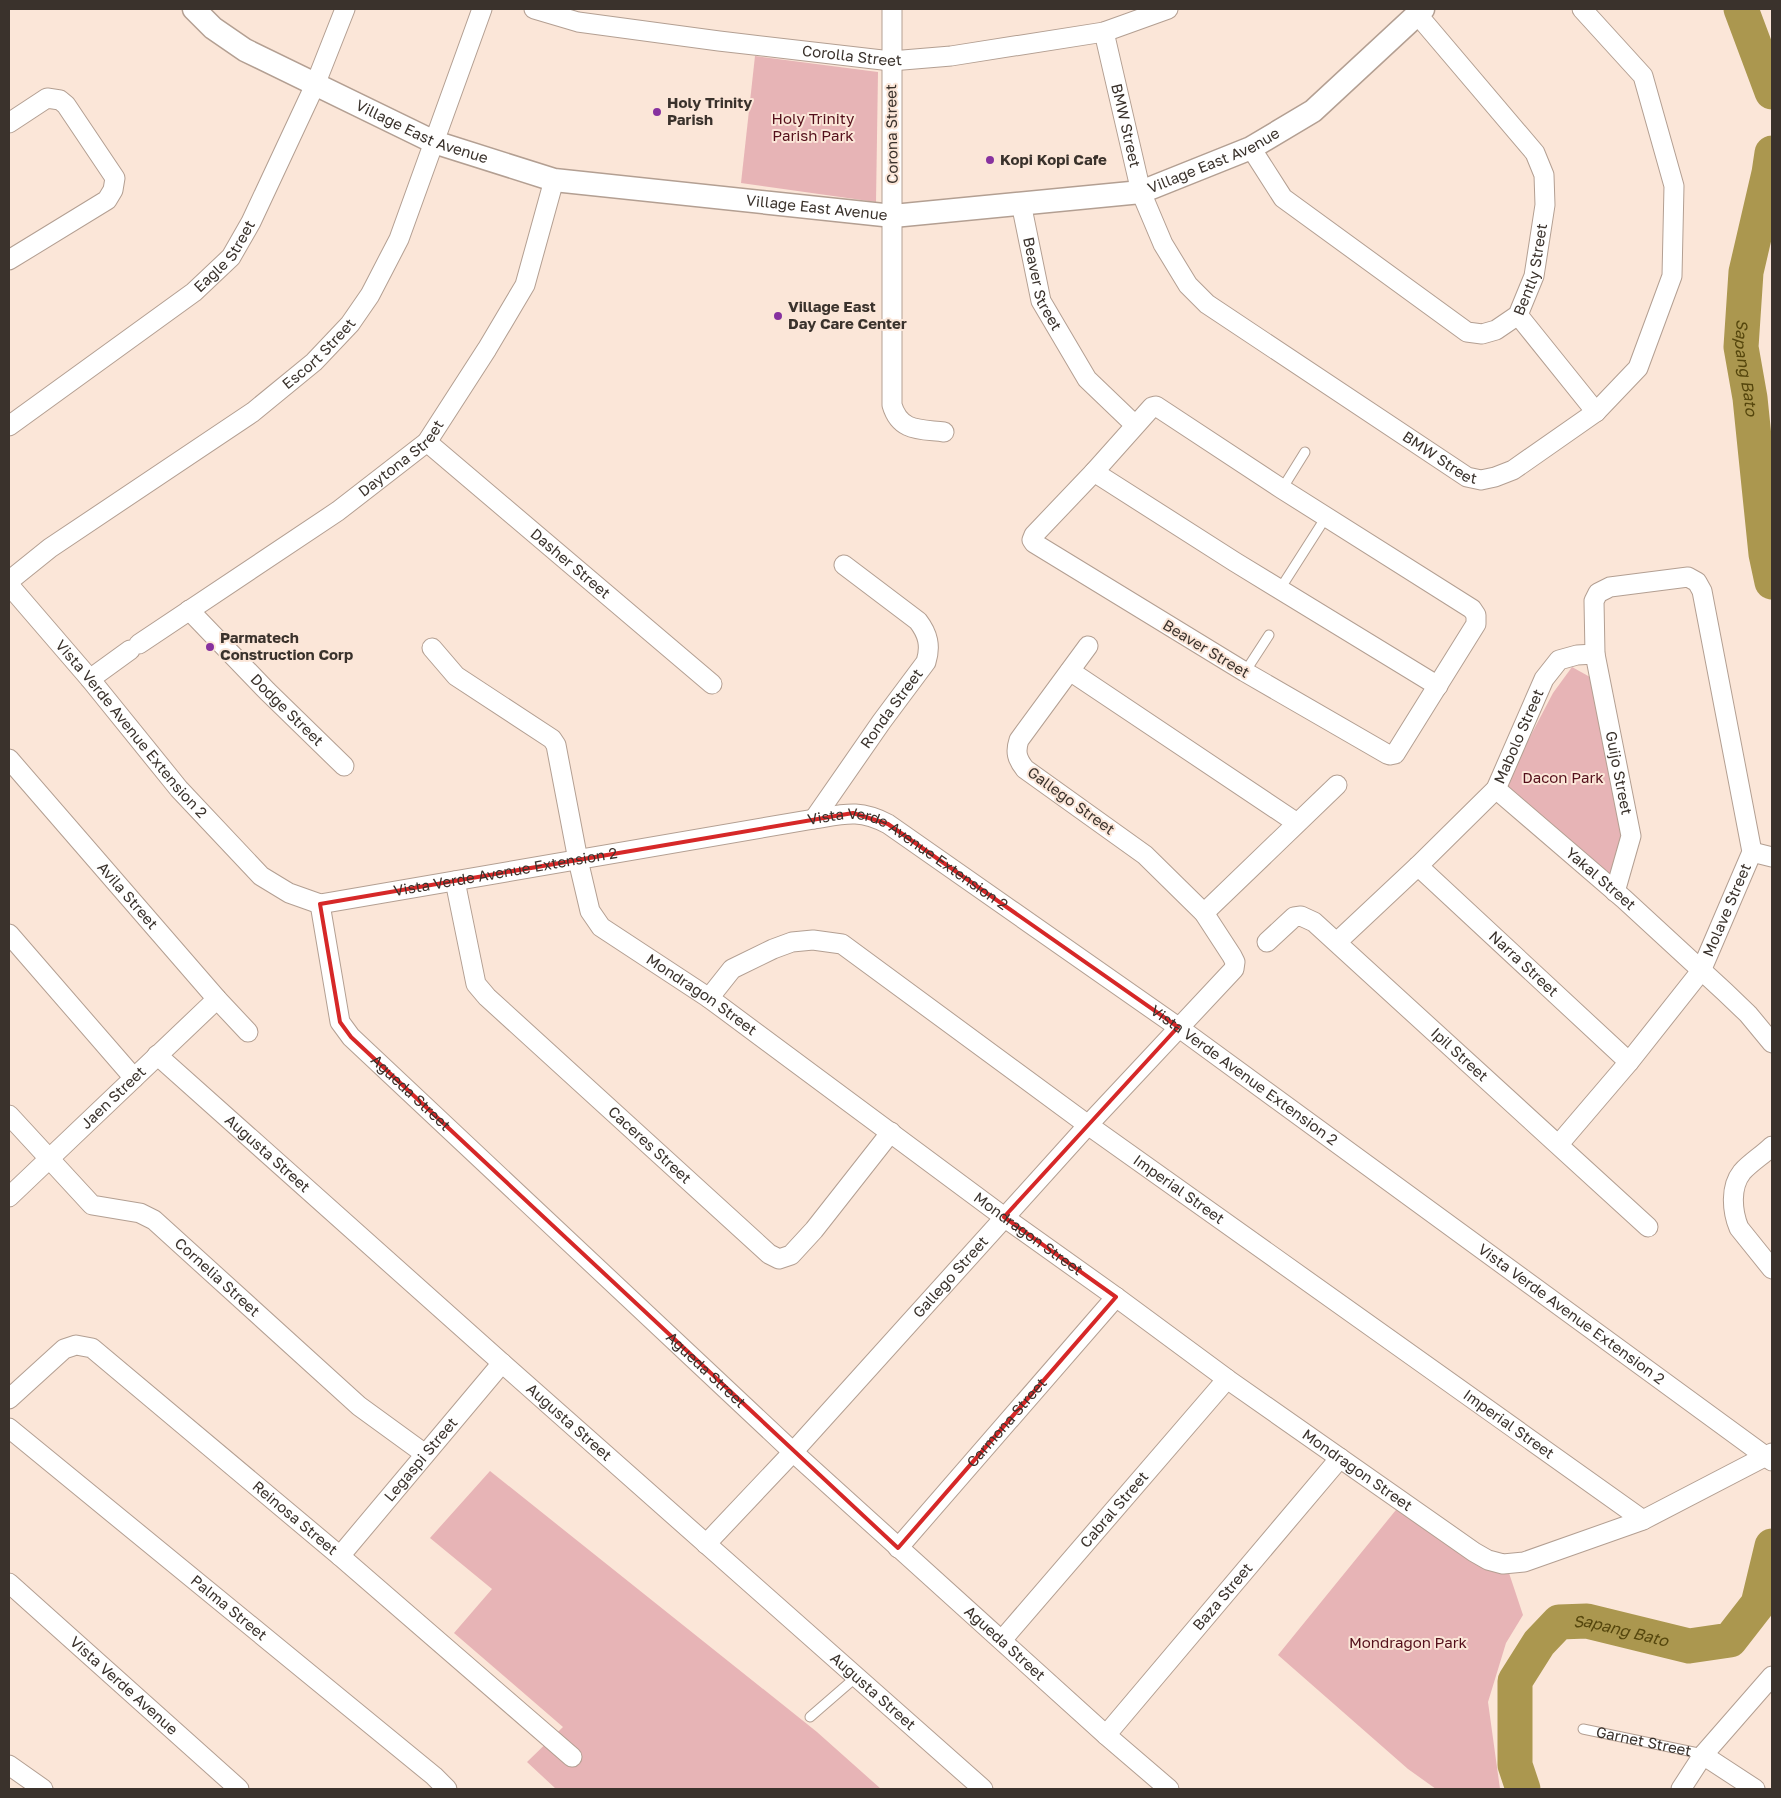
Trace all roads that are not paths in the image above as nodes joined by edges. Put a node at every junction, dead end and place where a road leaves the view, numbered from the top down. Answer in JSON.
{"nodes":[{"id":1,"x":194,"y":9,"type":"edge"},
{"id":2,"x":345,"y":9,"type":"edge"},
{"id":3,"x":482,"y":9,"type":"edge"},
{"id":4,"x":534,"y":9,"type":"edge"},
{"id":5,"x":892,"y":9,"type":"edge"},
{"id":6,"x":1168,"y":9,"type":"edge"},
{"id":7,"x":1582,"y":9,"type":"edge"},
{"id":8,"x":1420,"y":12,"type":"edge"},
{"id":9,"x":1104,"y":32,"type":"junction"},
{"id":10,"x":892,"y":61,"type":"junction"},
{"id":11,"x":315,"y":85,"type":"junction"},
{"id":12,"x":9,"y":123,"type":"edge"},
{"id":13,"x":434,"y":142,"type":"junction"},
{"id":14,"x":1251,"y":148,"type":"junction"},
{"id":15,"x":554,"y":180,"type":"junction"},
{"id":16,"x":1141,"y":192,"type":"junction"},
{"id":17,"x":1021,"y":203,"type":"junction"},
{"id":18,"x":893,"y":216,"type":"junction"},
{"id":19,"x":9,"y":260,"type":"edge"},
{"id":20,"x":1518,"y":316,"type":"junction"},
{"id":21,"x":1596,"y":412,"type":"junction"},
{"id":22,"x":1135,"y":424,"type":"junction"},
{"id":23,"x":9,"y":426,"type":"edge"},
{"id":24,"x":944,"y":432,"type":"dead end"},
{"id":25,"x":427,"y":442,"type":"junction"},
{"id":26,"x":1305,"y":452,"type":"dead end"},
{"id":27,"x":1094,"y":472,"type":"junction"},
{"id":28,"x":1282,"y":489,"type":"junction"},
{"id":29,"x":1326,"y":517,"type":"junction"},
{"id":30,"x":844,"y":565,"type":"dead end"},
{"id":31,"x":9,"y":581,"type":"edge"},
{"id":32,"x":9,"y":585,"type":"edge"},
{"id":33,"x":1280,"y":590,"type":"junction"},
{"id":34,"x":189,"y":610,"type":"junction"},
{"id":35,"x":1269,"y":635,"type":"dead end"},
{"id":36,"x":1088,"y":646,"type":"dead end"},
{"id":37,"x":432,"y":648,"type":"dead end"},
{"id":38,"x":1595,"y":654,"type":"junction"},
{"id":39,"x":1070,"y":671,"type":"junction"},
{"id":40,"x":1245,"y":672,"type":"junction"},
{"id":41,"x":90,"y":679,"type":"junction"},
{"id":42,"x":712,"y":684,"type":"dead end"},
{"id":43,"x":1438,"y":686,"type":"junction"},
{"id":44,"x":9,"y":760,"type":"edge"},
{"id":45,"x":344,"y":766,"type":"dead end"},
{"id":46,"x":1337,"y":786,"type":"dead end"},
{"id":47,"x":1496,"y":789,"type":"junction"},
{"id":48,"x":814,"y":819,"type":"junction"},
{"id":49,"x":1297,"y":824,"type":"junction"},
{"id":50,"x":1752,"y":852,"type":"junction"},
{"id":51,"x":1772,"y":857,"type":"edge"},
{"id":52,"x":578,"y":860,"type":"junction"},
{"id":53,"x":1418,"y":866,"type":"junction"},
{"id":54,"x":455,"y":881,"type":"junction"},
{"id":55,"x":1615,"y":892,"type":"junction"},
{"id":56,"x":320,"y":904,"type":"junction"},
{"id":57,"x":1204,"y":913,"type":"junction"},
{"id":58,"x":9,"y":934,"type":"edge"},
{"id":59,"x":1267,"y":942,"type":"dead end"},
{"id":60,"x":1337,"y":942,"type":"junction"},
{"id":61,"x":1701,"y":971,"type":"junction"},
{"id":62,"x":709,"y":998,"type":"junction"},
{"id":63,"x":217,"y":999,"type":"junction"},
{"id":64,"x":1178,"y":1027,"type":"junction"},
{"id":65,"x":248,"y":1032,"type":"dead end"},
{"id":66,"x":1772,"y":1043,"type":"edge"},
{"id":67,"x":157,"y":1055,"type":"junction"},
{"id":68,"x":1628,"y":1062,"type":"junction"},
{"id":69,"x":134,"y":1078,"type":"junction"},
{"id":70,"x":9,"y":1116,"type":"edge"},
{"id":71,"x":1088,"y":1125,"type":"junction"},
{"id":72,"x":891,"y":1132,"type":"junction"},
{"id":73,"x":1559,"y":1144,"type":"junction"},
{"id":74,"x":1772,"y":1146,"type":"edge"},
{"id":75,"x":49,"y":1158,"type":"junction"},
{"id":76,"x":9,"y":1197,"type":"edge"},
{"id":77,"x":1004,"y":1217,"type":"junction"},
{"id":78,"x":1648,"y":1227,"type":"dead end"},
{"id":79,"x":1772,"y":1269,"type":"edge"},
{"id":80,"x":1116,"y":1297,"type":"junction"},
{"id":81,"x":502,"y":1364,"type":"junction"},
{"id":82,"x":1227,"y":1379,"type":"junction"},
{"id":83,"x":9,"y":1399,"type":"edge"},
{"id":84,"x":9,"y":1428,"type":"edge"},
{"id":85,"x":793,"y":1452,"type":"junction"},
{"id":86,"x":425,"y":1454,"type":"junction"},
{"id":87,"x":1770,"y":1457,"type":"edge"},
{"id":88,"x":1340,"y":1458,"type":"junction"},
{"id":89,"x":1643,"y":1520,"type":"junction"},
{"id":90,"x":706,"y":1544,"type":"junction"},
{"id":91,"x":898,"y":1548,"type":"junction"},
{"id":92,"x":340,"y":1556,"type":"junction"},
{"id":93,"x":9,"y":1583,"type":"edge"},
{"id":94,"x":1002,"y":1640,"type":"junction"},
{"id":95,"x":1772,"y":1676,"type":"edge"},
{"id":96,"x":855,"y":1678,"type":"junction"},
{"id":97,"x":810,"y":1717,"type":"dead end"},
{"id":98,"x":1583,"y":1729,"type":"dead end"},
{"id":99,"x":1106,"y":1735,"type":"junction"},
{"id":100,"x":1703,"y":1754,"type":"junction"},
{"id":101,"x":572,"y":1758,"type":"dead end"},
{"id":102,"x":9,"y":1764,"type":"edge"},
{"id":103,"x":43,"y":1789,"type":"edge"},
{"id":104,"x":239,"y":1789,"type":"edge"},
{"id":105,"x":448,"y":1789,"type":"edge"},
{"id":106,"x":983,"y":1789,"type":"edge"},
{"id":107,"x":1169,"y":1789,"type":"edge"},
{"id":108,"x":1682,"y":1789,"type":"edge"},
{"id":109,"x":1755,"y":1789,"type":"edge"}],
"edges":[{"from":1,"to":11,"type":"street","name":"Village East Avenue"},
{"from":2,"to":11,"type":"street","name":"Eagle Street"},
{"from":3,"to":13,"type":"street","name":"Escort Street"},
{"from":4,"to":10,"type":"street","name":"Corolla Street"},
{"from":5,"to":10,"type":"street","name":"Corona Street"},
{"from":6,"to":9,"type":"street","name":"Corolla Street"},
{"from":7,"to":21,"type":"street","name":"BMW Street"},
{"from":8,"to":14,"type":"street","name":"Village East Avenue"},
{"from":8,"to":20,"type":"street","name":"Bently Street"},
{"from":9,"to":10,"type":"street","name":"Corolla Street"},
{"from":9,"to":16,"type":"street","name":"BMW Street"},
{"from":10,"to":18,"type":"street","name":"Corona Street"},
{"from":11,"to":13,"type":"street","name":"Village East Avenue"},
{"from":11,"to":23,"type":"street","name":"Eagle Street"},
{"from":12,"to":19,"type":"street"},
{"from":13,"to":15,"type":"street","name":"Village East Avenue"},
{"from":13,"to":31,"type":"street","name":"Escort Street"},
{"from":14,"to":16,"type":"street","name":"Village East Avenue"},
{"from":14,"to":20,"type":"street","name":"Bently Street"},
{"from":15,"to":18,"type":"street","name":"Village East Avenue"},
{"from":15,"to":25,"type":"street","name":"Daytona Street"},
{"from":16,"to":17,"type":"street","name":"Village East Avenue"},
{"from":16,"to":21,"type":"street","name":"BMW Street"},
{"from":17,"to":18,"type":"street","name":"Village East Avenue"},
{"from":17,"to":22,"type":"street","name":"Beaver Street"},
{"from":18,"to":24,"type":"street","name":"Corona Street"},
{"from":20,"to":21,"type":"street"},
{"from":22,"to":27,"type":"street","name":"Beaver Street"},
{"from":22,"to":28,"type":"street","name":"Beaver Street"},
{"from":25,"to":34,"type":"street","name":"Daytona Street"},
{"from":25,"to":42,"type":"street","name":"Dasher Street"},
{"from":26,"to":28,"type":"lane"},
{"from":27,"to":33,"type":"street"},
{"from":27,"to":40,"type":"street","name":"Beaver Street"},
{"from":28,"to":29,"type":"street","name":"Beaver Street"},
{"from":29,"to":33,"type":"lane"},
{"from":29,"to":43,"type":"street","name":"Beaver Street"},
{"from":30,"to":48,"type":"street","name":"Ronda Street"},
{"from":32,"to":41,"type":"street","name":"Vista Verde Avenue Extension 2"},
{"from":33,"to":43,"type":"street"},
{"from":34,"to":41,"type":"street","name":"Daytona Street"},
{"from":34,"to":45,"type":"street","name":"Dodge Street"},
{"from":35,"to":40,"type":"lane"},
{"from":36,"to":39,"type":"street","name":"Gallego Street"},
{"from":37,"to":52,"type":"street","name":"Mondragon Street"},
{"from":38,"to":47,"type":"street","name":"Mabolo Street"},
{"from":38,"to":50,"type":"street","name":"Molave Street"},
{"from":38,"to":55,"type":"street","name":"Guijo Street"},
{"from":39,"to":49,"type":"street"},
{"from":39,"to":57,"type":"street","name":"Gallego Street"},
{"from":40,"to":43,"type":"street","name":"Beaver Street"},
{"from":41,"to":56,"type":"street","name":"Vista Verde Avenue Extension 2"},
{"from":44,"to":63,"type":"street","name":"Avila Street"},
{"from":46,"to":49,"type":"street"},
{"from":47,"to":53,"type":"street","name":"Mabolo Street"},
{"from":47,"to":55,"type":"street","name":"Yakal Street"},
{"from":48,"to":52,"type":"street","name":"Vista Verde Avenue Extension 2"},
{"from":48,"to":64,"type":"street","name":"Vista Verde Avenue Extension 2"},
{"from":49,"to":57,"type":"street"},
{"from":50,"to":51,"type":"street"},
{"from":50,"to":61,"type":"street","name":"Molave Street"},
{"from":52,"to":54,"type":"street","name":"Vista Verde Avenue Extension 2"},
{"from":52,"to":62,"type":"street","name":"Mondragon Street"},
{"from":53,"to":60,"type":"street","name":"Mabolo Street"},
{"from":53,"to":68,"type":"street","name":"Narra Street"},
{"from":54,"to":56,"type":"street","name":"Vista Verde Avenue Extension 2"},
{"from":54,"to":72,"type":"street","name":"Caceres Street"},
{"from":55,"to":61,"type":"street","name":"Yakal Street"},
{"from":56,"to":85,"type":"street","name":"Agueda Street"},
{"from":57,"to":64,"type":"street","name":"Gallego Street"},
{"from":58,"to":69,"type":"street"},
{"from":59,"to":60,"type":"street","name":"Ipil Street"},
{"from":60,"to":73,"type":"street","name":"Ipil Street"},
{"from":61,"to":66,"type":"street"},
{"from":61,"to":68,"type":"street","name":"Molave Street"},
{"from":62,"to":71,"type":"street","name":"Imperial Street"},
{"from":62,"to":72,"type":"street","name":"Mondragon Street"},
{"from":63,"to":65,"type":"street","name":"Avila Street"},
{"from":63,"to":67,"type":"street","name":"Jaen Street"},
{"from":64,"to":71,"type":"street","name":"Gallego Street"},
{"from":64,"to":87,"type":"street","name":"Vista Verde Avenue Extension 2"},
{"from":67,"to":69,"type":"street","name":"Jaen Street"},
{"from":67,"to":81,"type":"street","name":"Augusta Street"},
{"from":68,"to":73,"type":"street","name":"Molave Street"},
{"from":69,"to":75,"type":"street","name":"Jaen Street"},
{"from":70,"to":75,"type":"street","name":"Cornelia Street"},
{"from":71,"to":77,"type":"street","name":"Gallego Street"},
{"from":71,"to":89,"type":"street","name":"Imperial Street"},
{"from":72,"to":77,"type":"street","name":"Mondragon Street"},
{"from":73,"to":78,"type":"street","name":"Ipil Street"},
{"from":74,"to":79,"type":"street"},
{"from":75,"to":76,"type":"street","name":"Jaen Street"},
{"from":75,"to":86,"type":"street","name":"Cornelia Street"},
{"from":77,"to":80,"type":"street","name":"Mondragon Street"},
{"from":77,"to":85,"type":"street","name":"Gallego Street"},
{"from":80,"to":82,"type":"street","name":"Mondragon Street"},
{"from":80,"to":91,"type":"street","name":"Carmona Street"},
{"from":81,"to":86,"type":"street","name":"Legaspi Street"},
{"from":81,"to":90,"type":"street","name":"Augusta Street"},
{"from":82,"to":88,"type":"street","name":"Mondragon Street"},
{"from":82,"to":94,"type":"street","name":"Cabral Street"},
{"from":83,"to":92,"type":"street","name":"Reinosa Street"},
{"from":84,"to":105,"type":"street","name":"Palma Street"},
{"from":85,"to":90,"type":"street","name":"Gallego Street"},
{"from":85,"to":91,"type":"street","name":"Agueda Street"},
{"from":86,"to":92,"type":"street","name":"Legaspi Street"},
{"from":87,"to":89,"type":"street","name":"Mondragon Street"},
{"from":88,"to":89,"type":"street","name":"Mondragon Street"},
{"from":88,"to":99,"type":"street","name":"Baza Street"},
{"from":90,"to":96,"type":"street","name":"Augusta Street"},
{"from":91,"to":94,"type":"street","name":"Agueda Street"},
{"from":92,"to":101,"type":"street","name":"Reinosa Street"},
{"from":93,"to":104,"type":"street","name":"Vista Verde Avenue"},
{"from":94,"to":99,"type":"street","name":"Agueda Street"},
{"from":95,"to":100,"type":"street"},
{"from":96,"to":97,"type":"lane"},
{"from":96,"to":106,"type":"street","name":"Augusta Street"},
{"from":98,"to":100,"type":"lane","name":"Garnet Street"},
{"from":99,"to":107,"type":"street","name":"Agueda Street"},
{"from":100,"to":108,"type":"street"},
{"from":100,"to":109,"type":"street","name":"Garnet Street"},
{"from":102,"to":103,"type":"street"}]}
